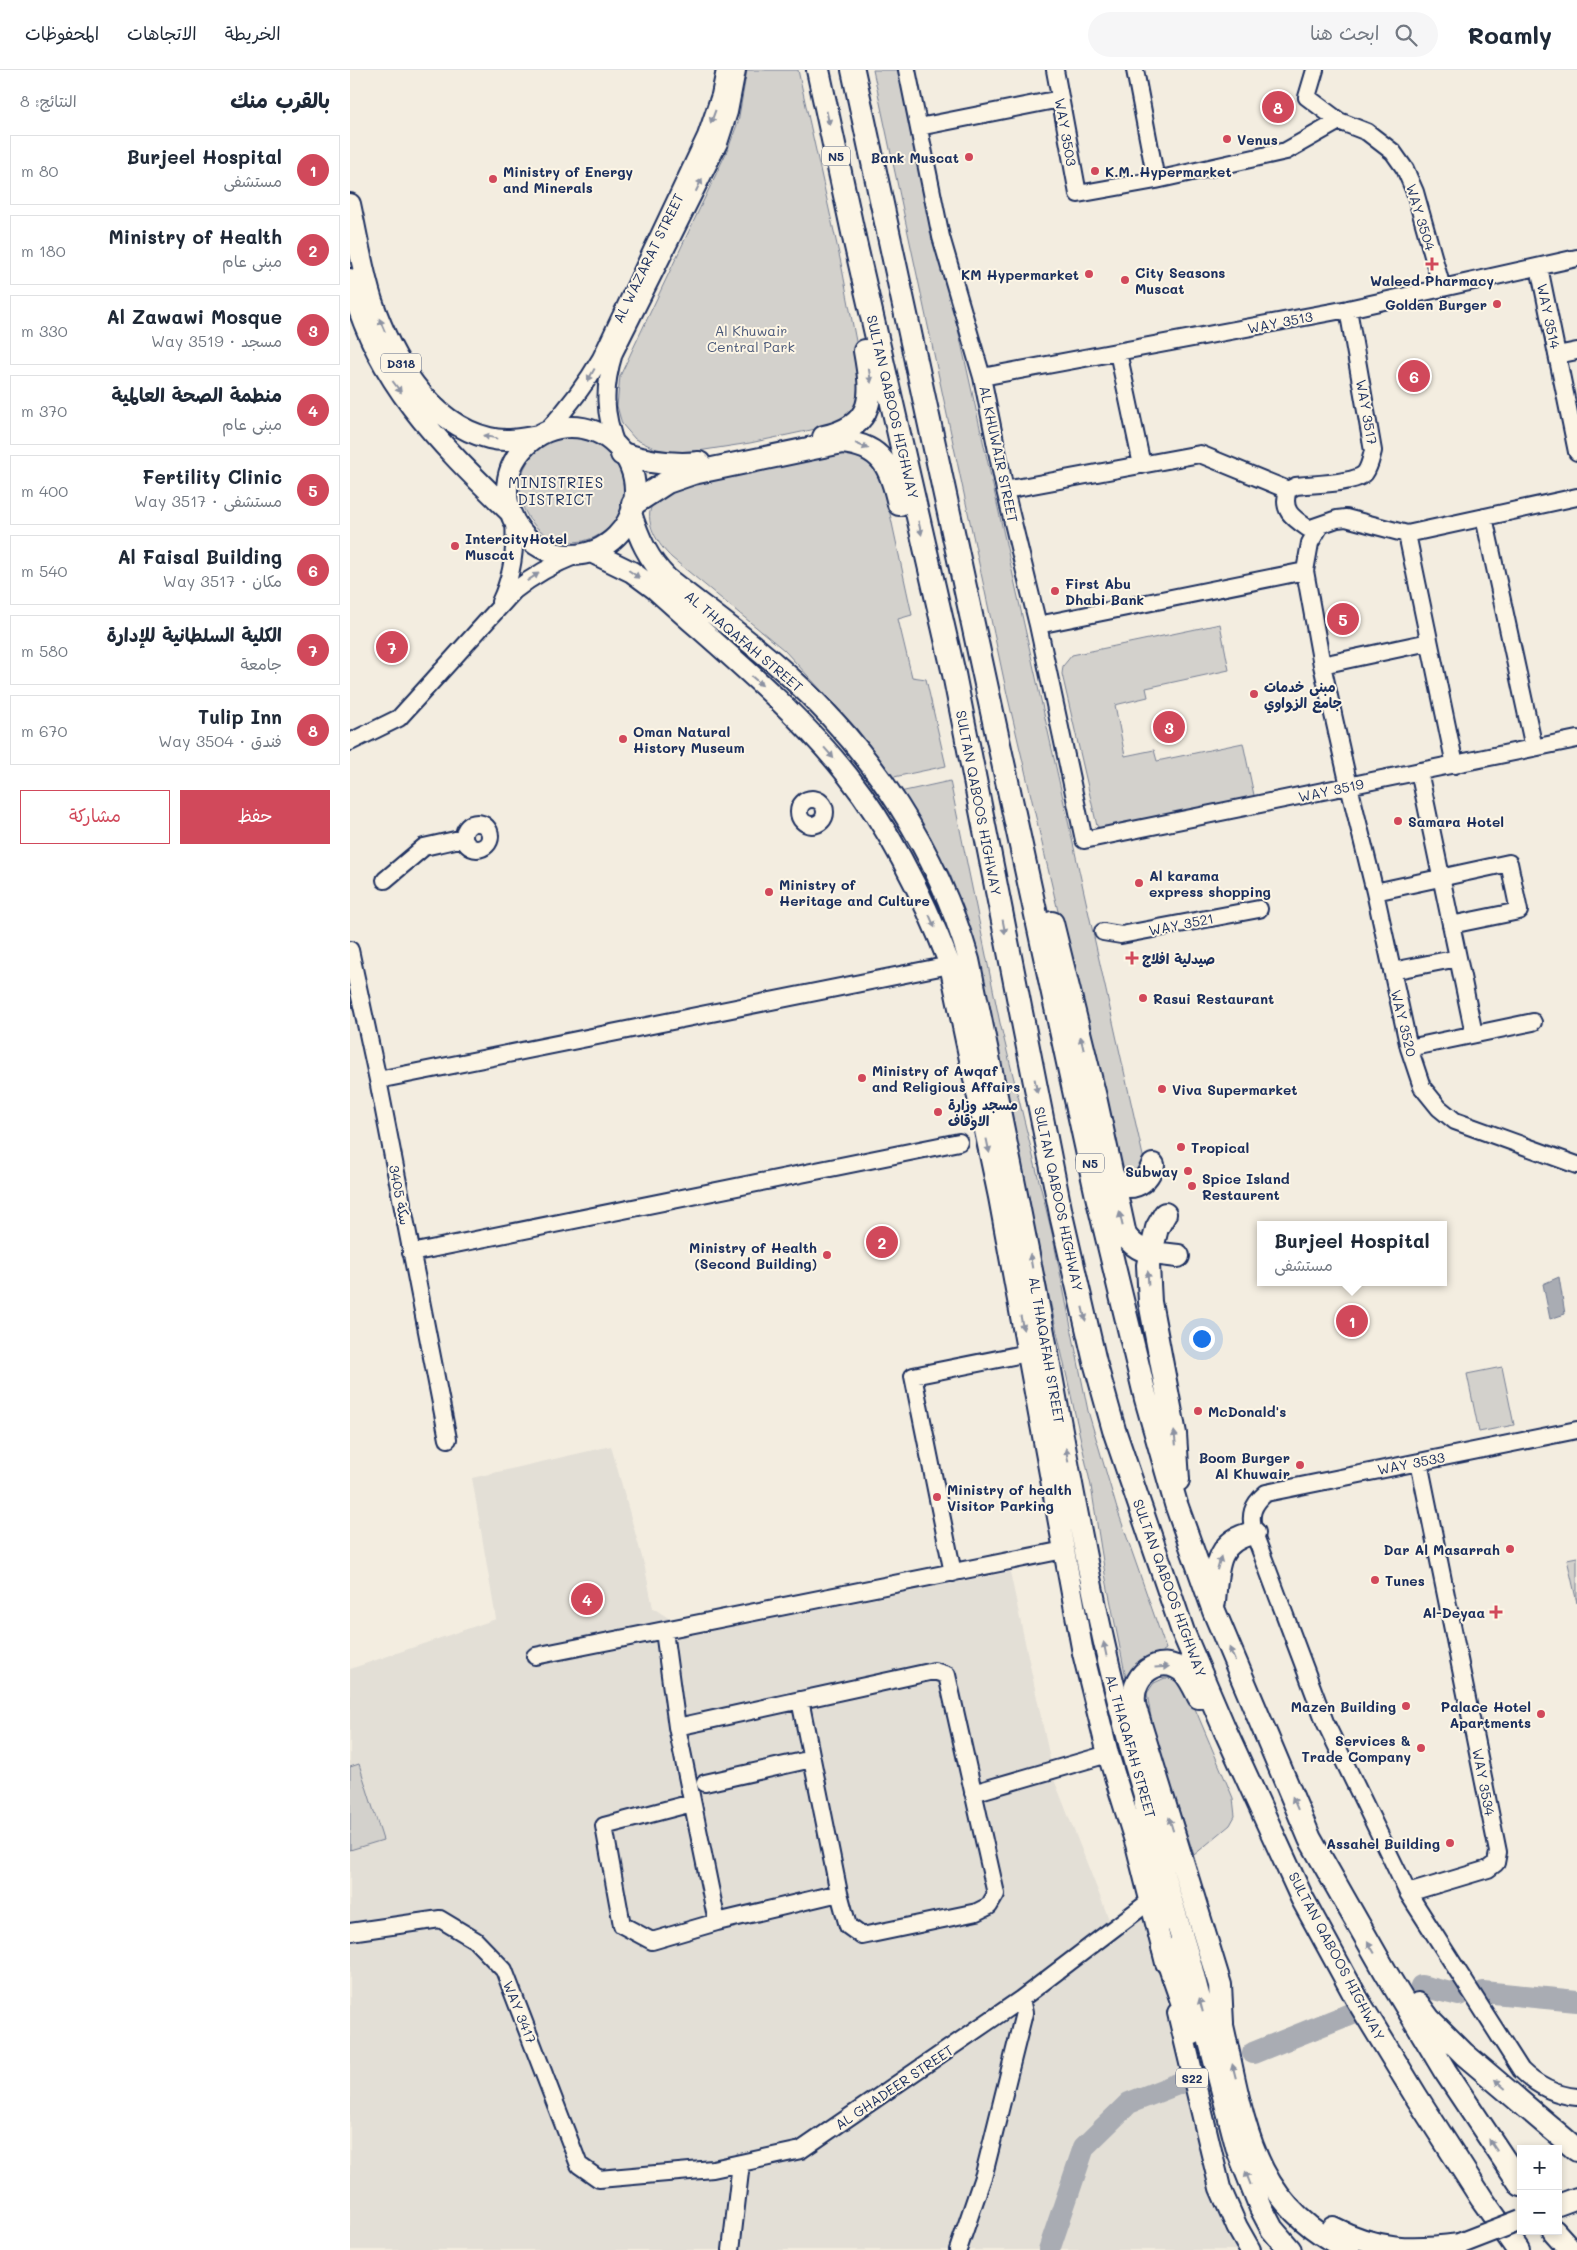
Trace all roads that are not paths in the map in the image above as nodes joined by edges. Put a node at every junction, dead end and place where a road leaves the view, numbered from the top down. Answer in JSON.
{"nodes":[{"id":1,"x":725,"y":70,"type":"edge"},
{"id":2,"x":737,"y":70,"type":"edge"},
{"id":3,"x":818,"y":70,"type":"edge"},
{"id":4,"x":853,"y":70,"type":"edge"},
{"id":5,"x":907,"y":70,"type":"edge"},
{"id":6,"x":1054,"y":70,"type":"edge"},
{"id":7,"x":1135,"y":70,"type":"edge"},
{"id":8,"x":1314,"y":70,"type":"edge"},
{"id":9,"x":1060,"y":99,"type":"junction"},
{"id":10,"x":1339,"y":121,"type":"junction"},
{"id":11,"x":919,"y":127,"type":"junction"},
{"id":12,"x":1156,"y":180,"type":"junction"},
{"id":13,"x":350,"y":204,"type":"edge"},
{"id":14,"x":855,"y":242,"type":"junction"},
{"id":15,"x":1577,"y":258,"type":"edge"},
{"id":16,"x":1539,"y":267,"type":"junction"},
{"id":17,"x":350,"y":279,"type":"edge"},
{"id":18,"x":1442,"y":288,"type":"junction"},
{"id":19,"x":1348,"y":309,"type":"junction"},
{"id":20,"x":1577,"y":351,"type":"edge"},
{"id":21,"x":1118,"y":352,"type":"junction"},
{"id":22,"x":1557,"y":355,"type":"junction"},
{"id":23,"x":982,"y":377,"type":"junction"},
{"id":24,"x":541,"y":434,"type":"junction"},
{"id":25,"x":620,"y":451,"type":"junction"},
{"id":26,"x":1577,"y":452,"type":"edge"},
{"id":27,"x":1142,"y":465,"type":"junction"},
{"id":28,"x":1006,"y":490,"type":"junction"},
{"id":29,"x":1288,"y":490,"type":"junction"},
{"id":30,"x":1577,"y":497,"type":"edge"},
{"id":31,"x":632,"y":508,"type":"junction"},
{"id":32,"x":512,"y":516,"type":"junction"},
{"id":33,"x":1484,"y":517,"type":"junction"},
{"id":34,"x":1314,"y":531,"type":"junction"},
{"id":35,"x":1407,"y":534,"type":"junction"},
{"id":36,"x":584,"y":553,"type":"junction"},
{"id":37,"x":1305,"y":571,"type":"junction"},
{"id":38,"x":496,"y":608,"type":"junction"},
{"id":39,"x":1038,"y":625,"type":"junction"},
{"id":40,"x":1429,"y":642,"type":"junction"},
{"id":41,"x":1322,"y":665,"type":"junction"},
{"id":42,"x":954,"y":674,"type":"junction"},
{"id":43,"x":1577,"y":739,"type":"edge"},
{"id":44,"x":350,"y":742,"type":"edge"},
{"id":45,"x":1000,"y":745,"type":"junction"},
{"id":46,"x":1534,"y":748,"type":"junction"},
{"id":47,"x":1454,"y":765,"type":"junction"},
{"id":48,"x":1419,"y":771,"type":"junction"},
{"id":49,"x":1349,"y":786,"type":"junction"},
{"id":50,"x":464,"y":838,"type":"dead end"},
{"id":51,"x":1084,"y":840,"type":"joint"},
{"id":52,"x":1442,"y":878,"type":"junction"},
{"id":53,"x":385,"y":880,"type":"dead end"},
{"id":54,"x":1375,"y":892,"type":"junction"},
{"id":55,"x":946,"y":896,"type":"junction"},
{"id":56,"x":1259,"y":909,"type":"dead end"},
{"id":57,"x":1451,"y":925,"type":"junction"},
{"id":58,"x":1103,"y":932,"type":"dead end"},
{"id":59,"x":350,"y":950,"type":"edge"},
{"id":60,"x":1458,"y":958,"type":"junction"},
{"id":61,"x":950,"y":965,"type":"junction"},
{"id":62,"x":1392,"y":971,"type":"junction"},
{"id":63,"x":1533,"y":1022,"type":"dead end"},
{"id":64,"x":1474,"y":1034,"type":"junction"},
{"id":65,"x":1408,"y":1048,"type":"junction"},
{"id":66,"x":378,"y":1080,"type":"junction"},
{"id":67,"x":998,"y":1096,"type":"junction"},
{"id":68,"x":959,"y":1142,"type":"dead end"},
{"id":69,"x":1153,"y":1164,"type":"dead end"},
{"id":70,"x":1577,"y":1165,"type":"edge"},
{"id":71,"x":1108,"y":1168,"type":"junction"},
{"id":72,"x":1166,"y":1214,"type":"dead end"},
{"id":73,"x":411,"y":1253,"type":"junction"},
{"id":74,"x":1150,"y":1253,"type":"junction"},
{"id":75,"x":1178,"y":1256,"type":"dead end"},
{"id":76,"x":1028,"y":1353,"type":"junction"},
{"id":77,"x":1577,"y":1430,"type":"edge"},
{"id":78,"x":448,"y":1439,"type":"dead end"},
{"id":79,"x":1419,"y":1462,"type":"junction"},
{"id":80,"x":1176,"y":1504,"type":"junction"},
{"id":81,"x":1254,"y":1533,"type":"junction"},
{"id":82,"x":1064,"y":1550,"type":"junction"},
{"id":83,"x":953,"y":1573,"type":"junction"},
{"id":84,"x":1214,"y":1611,"type":"junction"},
{"id":85,"x":664,"y":1631,"type":"junction"},
{"id":86,"x":535,"y":1656,"type":"dead end"},
{"id":87,"x":800,"y":1700,"type":"junction"},
{"id":88,"x":677,"y":1727,"type":"junction"},
{"id":89,"x":1225,"y":1730,"type":"junction"},
{"id":90,"x":1108,"y":1754,"type":"junction"},
{"id":91,"x":812,"y":1759,"type":"junction"},
{"id":92,"x":705,"y":1783,"type":"dead end"},
{"id":93,"x":973,"y":1793,"type":"junction"},
{"id":94,"x":1145,"y":1798,"type":"junction"},
{"id":95,"x":692,"y":1802,"type":"junction"},
{"id":96,"x":839,"y":1893,"type":"junction"},
{"id":97,"x":1408,"y":1893,"type":"junction"},
{"id":98,"x":1151,"y":1900,"type":"junction"},
{"id":99,"x":717,"y":1922,"type":"junction"},
{"id":100,"x":350,"y":1932,"type":"edge"},
{"id":101,"x":1162,"y":1947,"type":"junction"},
{"id":102,"x":1190,"y":1964,"type":"junction"},
{"id":103,"x":1385,"y":1971,"type":"junction"},
{"id":104,"x":1022,"y":1999,"type":"junction"},
{"id":105,"x":1222,"y":2023,"type":"junction"},
{"id":106,"x":1240,"y":2094,"type":"junction"},
{"id":107,"x":1577,"y":2097,"type":"edge"},
{"id":108,"x":1577,"y":2150,"type":"edge"},
{"id":109,"x":741,"y":2163,"type":"junction"},
{"id":110,"x":599,"y":2179,"type":"joint"},
{"id":111,"x":1517,"y":2179,"type":"edge"},
{"id":112,"x":1577,"y":2198,"type":"edge"},
{"id":113,"x":1562,"y":2204,"type":"edge"},
{"id":114,"x":1517,"y":2222,"type":"edge"},
{"id":115,"x":1557,"y":2235,"type":"edge"},
{"id":116,"x":732,"y":2250,"type":"edge"},
{"id":117,"x":958,"y":2250,"type":"edge"},
{"id":118,"x":1250,"y":2250,"type":"edge"},
{"id":119,"x":1272,"y":2250,"type":"edge"},
{"id":120,"x":1290,"y":2250,"type":"edge"},
{"id":121,"x":1349,"y":2250,"type":"edge"},
{"id":122,"x":1518,"y":2250,"type":"edge"},
{"id":123,"x":1569,"y":2250,"type":"edge"}],
"edges":[{"from":1,"to":24,"type":"street","name":"AL WAZARAT STREET","one_way":true},
{"from":25,"to":2,"type":"street","name":"AL WAZARAT STREET","one_way":true},
{"from":3,"to":14,"type":"highway","name":"SULTAN QABOOS HIGHWAY","number":"N5","one_way":true},
{"from":4,"to":45,"type":"highway","number":"N5"},
{"from":5,"to":11,"type":"street","name":"AL KHUWAIR STREET"},
{"from":6,"to":9,"type":"street","name":"WAY 3503"},
{"from":7,"to":12,"type":"street"},
{"from":8,"to":10,"type":"street","name":"WAY 3504"},
{"from":9,"to":11,"type":"street"},
{"from":9,"to":12,"type":"street","name":"WAY 3503"},
{"from":10,"to":12,"type":"street"},
{"from":10,"to":18,"type":"street","name":"WAY 3504"},
{"from":11,"to":23,"type":"street","name":"AL KHUWAIR STREET"},
{"from":24,"to":13,"type":"main road","number":"D318","one_way":true},
{"from":14,"to":25,"type":"highway","one_way":true},
{"from":14,"to":42,"type":"highway","name":"SULTAN QABOOS HIGHWAY","number":"N5","one_way":true},
{"from":15,"to":16,"type":"street","name":"WAY 3513"},
{"from":16,"to":18,"type":"street","name":"WAY 3513"},
{"from":16,"to":22,"type":"street","name":"WAY 3514"},
{"from":17,"to":32,"type":"main road","number":"D318","one_way":true},
{"from":18,"to":19,"type":"street","name":"WAY 3513"},
{"from":19,"to":21,"type":"street","name":"WAY 3513"},
{"from":19,"to":29,"type":"street","name":"WAY 3517"},
{"from":20,"to":22,"type":"street"},
{"from":21,"to":23,"type":"street","name":"WAY 3513"},
{"from":21,"to":27,"type":"street"},
{"from":22,"to":26,"type":"street","name":"WAY 3514"},
{"from":23,"to":28,"type":"street","name":"AL KHUWAIR STREET"},
{"from":24,"to":25,"type":"main road","number":"D318"},
{"from":24,"to":32,"type":"main road","number":"D318"},
{"from":25,"to":31,"type":"main road","number":"D318"},
{"from":27,"to":28,"type":"street"},
{"from":27,"to":29,"type":"street"},
{"from":28,"to":39,"type":"street","name":"AL KHUWAIR STREET"},
{"from":29,"to":34,"type":"street"},
{"from":30,"to":33,"type":"street"},
{"from":31,"to":36,"type":"main road"},
{"from":31,"to":42,"type":"highway","one_way":true},
{"from":31,"to":55,"type":"main road","name":"AL THAQAFAH STREET"},
{"from":32,"to":36,"type":"main road","number":"D318"},
{"from":32,"to":38,"type":"street"},
{"from":33,"to":35,"type":"street"},
{"from":33,"to":46,"type":"street"},
{"from":34,"to":35,"type":"street"},
{"from":34,"to":37,"type":"street"},
{"from":35,"to":40,"type":"street"},
{"from":38,"to":36,"type":"street","one_way":true},
{"from":36,"to":61,"type":"main road","name":"AL THAQAFAH STREET","one_way":true},
{"from":37,"to":39,"type":"street"},
{"from":37,"to":41,"type":"street"},
{"from":38,"to":44,"type":"street"},
{"from":39,"to":51,"type":"street","name":"AL KHUWAIR STREET"},
{"from":40,"to":41,"type":"street"},
{"from":40,"to":47,"type":"street"},
{"from":41,"to":49,"type":"street"},
{"from":42,"to":89,"type":"highway","name":"SULTAN QABOOS HIGHWAY","number":"N5","one_way":true},
{"from":43,"to":46,"type":"street","name":"WAY 3519"},
{"from":71,"to":45,"type":"highway","one_way":true},
{"from":45,"to":80,"type":"highway","number":"N5"},
{"from":46,"to":47,"type":"street","name":"WAY 3519"},
{"from":47,"to":48,"type":"street","name":"WAY 3519"},
{"from":48,"to":49,"type":"street","name":"WAY 3519"},
{"from":48,"to":52,"type":"street"},
{"from":49,"to":51,"type":"street","name":"WAY 3519"},
{"from":49,"to":54,"type":"street","name":"WAY 3520"},
{"from":50,"to":53,"type":"street"},
{"from":52,"to":54,"type":"street"},
{"from":52,"to":57,"type":"street"},
{"from":52,"to":57,"type":"street"},
{"from":54,"to":62,"type":"street","name":"WAY 3520"},
{"from":55,"to":61,"type":"main road"},
{"from":55,"to":67,"type":"main road","name":"AL THAQAFAH STREET"},
{"from":56,"to":58,"type":"street","name":"WAY 3521"},
{"from":57,"to":60,"type":"street"},
{"from":59,"to":66,"type":"street","name":"سكة 3405"},
{"from":60,"to":62,"type":"street"},
{"from":60,"to":64,"type":"street"},
{"from":61,"to":66,"type":"street"},
{"from":61,"to":67,"type":"main road"},
{"from":61,"to":76,"type":"main road","name":"AL THAQAFAH STREET","one_way":true},
{"from":62,"to":65,"type":"street","name":"WAY 3520"},
{"from":63,"to":64,"type":"street"},
{"from":64,"to":65,"type":"street"},
{"from":65,"to":70,"type":"street","name":"WAY 3520"},
{"from":66,"to":73,"type":"street","name":"سكة 3405"},
{"from":94,"to":67,"type":"main road","name":"AL THAQAFAH STREET","one_way":true},
{"from":68,"to":73,"type":"street"},
{"from":69,"to":71,"type":"highway"},
{"from":74,"to":71,"type":"highway","one_way":true},
{"from":72,"to":74,"type":"highway"},
{"from":73,"to":78,"type":"street","name":"سكة 3405"},
{"from":74,"to":75,"type":"highway"},
{"from":80,"to":74,"type":"highway","one_way":true},
{"from":76,"to":82,"type":"main road","name":"AL THAQAFAH STREET"},
{"from":76,"to":83,"type":"street"},
{"from":77,"to":79,"type":"street","name":"WAY 3533"},
{"from":79,"to":81,"type":"street","name":"WAY 3533"},
{"from":79,"to":97,"type":"street","name":"WAY 3534"},
{"from":80,"to":84,"type":"highway","number":"N5"},
{"from":84,"to":81,"type":"highway","one_way":true},
{"from":81,"to":97,"type":"street"},
{"from":82,"to":83,"type":"street"},
{"from":82,"to":90,"type":"main road","name":"AL THAQAFAH STREET"},
{"from":83,"to":85,"type":"street"},
{"from":103,"to":84,"type":"highway","number":"N5","one_way":true},
{"from":85,"to":86,"type":"street"},
{"from":85,"to":88,"type":"street"},
{"from":87,"to":88,"type":"street"},
{"from":87,"to":91,"type":"street"},
{"from":87,"to":93,"type":"street"},
{"from":88,"to":95,"type":"street"},
{"from":105,"to":89,"type":"highway","one_way":true},
{"from":89,"to":122,"type":"highway","name":"SULTAN QABOOS HIGHWAY","number":"N5"},
{"from":90,"to":93,"type":"street"},
{"from":90,"to":98,"type":"main road","name":"AL THAQAFAH STREET"},
{"from":91,"to":92,"type":"street"},
{"from":91,"to":96,"type":"street"},
{"from":93,"to":96,"type":"street"},
{"from":94,"to":102,"type":"highway"},
{"from":94,"to":105,"type":"main road","name":"AL THAQAFAH STREET"},
{"from":95,"to":99,"type":"street"},
{"from":95,"to":99,"type":"street"},
{"from":96,"to":99,"type":"street"},
{"from":97,"to":107,"type":"street"},
{"from":98,"to":101,"type":"main road","number":"S22"},
{"from":98,"to":102,"type":"highway"},
{"from":98,"to":104,"type":"street","name":"AL GHADEER STREET"},
{"from":100,"to":110,"type":"street","name":"WAY 3417"},
{"from":101,"to":118,"type":"main road","number":"S22"},
{"from":101,"to":119,"type":"highway"},
{"from":120,"to":102,"type":"highway","one_way":true},
{"from":108,"to":103,"type":"highway","one_way":true},
{"from":111,"to":103,"type":"highway","number":"N5","one_way":true},
{"from":104,"to":109,"type":"street","name":"AL GHADEER STREET"},
{"from":104,"to":117,"type":"street"},
{"from":106,"to":105,"type":"main road","name":"AL THAQAFAH STREET","one_way":true},
{"from":106,"to":114,"type":"main road","bridge":true},
{"from":106,"to":121,"type":"main road","name":"AL THAQAFAH STREET"},
{"from":109,"to":110,"type":"street","name":"AL GHADEER STREET"},
{"from":109,"to":116,"type":"street"},
{"from":112,"to":113,"type":"main road"},
{"from":115,"to":123,"type":"highway"}]}
